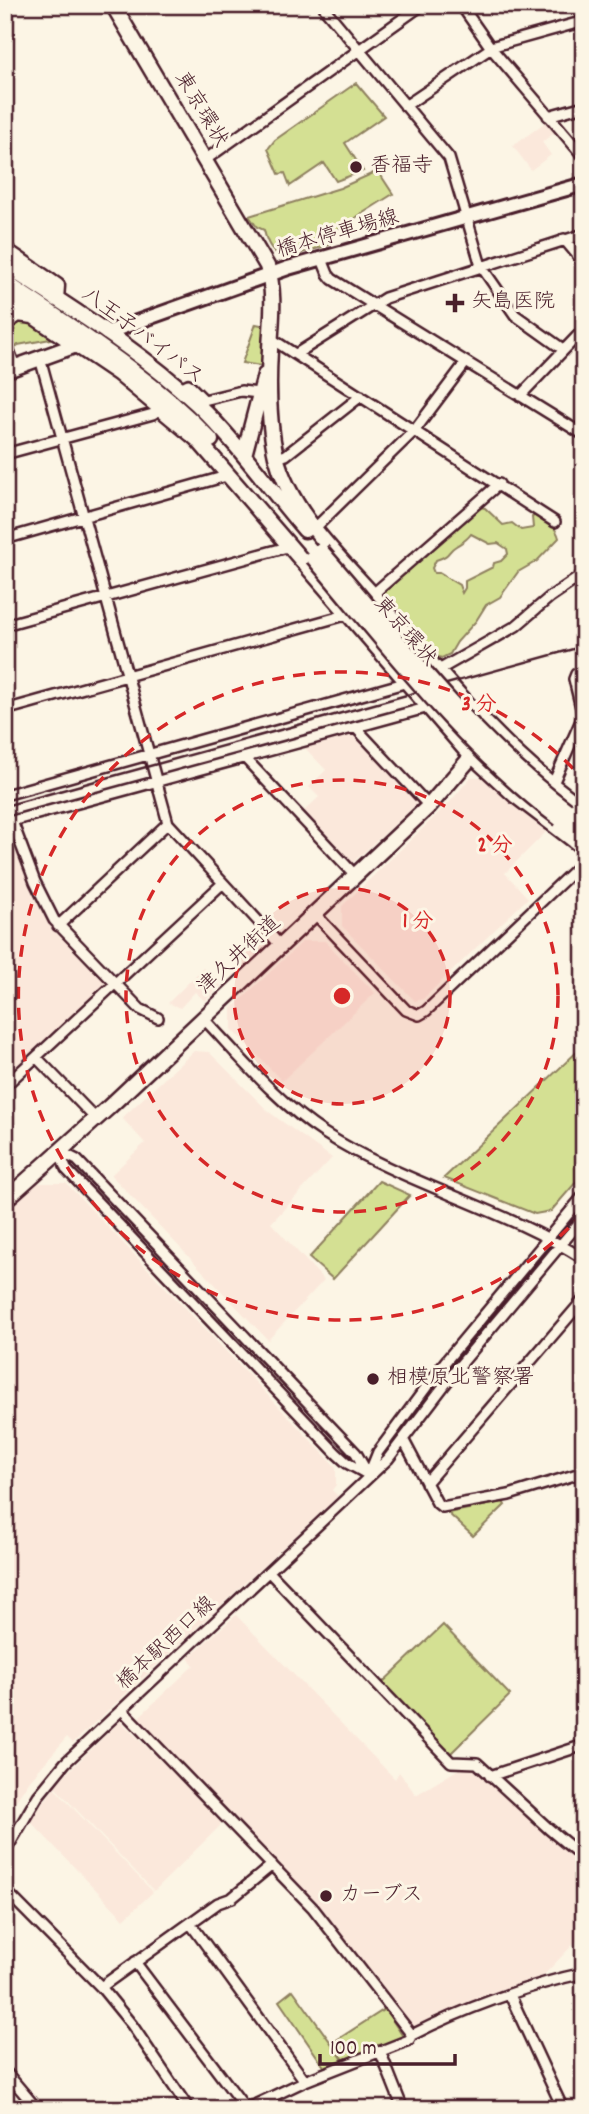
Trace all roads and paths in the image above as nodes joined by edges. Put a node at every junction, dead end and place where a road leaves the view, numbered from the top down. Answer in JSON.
{"nodes":[{"id":1,"x":113,"y":5,"type":"edge"},
{"id":2,"x":422,"y":5,"type":"edge"},
{"id":3,"x":461,"y":5,"type":"edge"},
{"id":4,"x":325,"y":9,"type":"dead end"},
{"id":5,"x":584,"y":21,"type":"edge"},
{"id":6,"x":491,"y":48,"type":"junction"},
{"id":7,"x":359,"y":50,"type":"junction"},
{"id":8,"x":405,"y":106,"type":"junction"},
{"id":9,"x":584,"y":106,"type":"edge"},
{"id":10,"x":548,"y":116,"type":"junction"},
{"id":11,"x":584,"y":157,"type":"edge"},
{"id":12,"x":205,"y":160,"type":"junction"},
{"id":13,"x":584,"y":184,"type":"edge"},
{"id":14,"x":466,"y":218,"type":"junction"},
{"id":15,"x":584,"y":234,"type":"edge"},
{"id":16,"x":564,"y":239,"type":"junction"},
{"id":17,"x":5,"y":250,"type":"edge"},
{"id":18,"x":322,"y":258,"type":"junction"},
{"id":19,"x":584,"y":263,"type":"edge"},
{"id":20,"x":5,"y":265,"type":"edge"},
{"id":21,"x":481,"y":266,"type":"junction"},
{"id":22,"x":270,"y":274,"type":"junction"},
{"id":23,"x":5,"y":282,"type":"edge"},
{"id":24,"x":5,"y":291,"type":"edge"},
{"id":25,"x":5,"y":297,"type":"edge"},
{"id":26,"x":57,"y":299,"type":"junction"},
{"id":27,"x":374,"y":304,"type":"junction"},
{"id":28,"x":38,"y":317,"type":"junction"},
{"id":29,"x":143,"y":319,"type":"junction"},
{"id":30,"x":5,"y":323,"type":"edge"},
{"id":31,"x":584,"y":329,"type":"edge"},
{"id":32,"x":106,"y":333,"type":"junction"},
{"id":33,"x":270,"y":338,"type":"junction"},
{"id":34,"x":84,"y":342,"type":"junction"},
{"id":35,"x":5,"y":347,"type":"edge"},
{"id":36,"x":564,"y":350,"type":"junction"},
{"id":37,"x":270,"y":353,"type":"junction"},
{"id":38,"x":296,"y":354,"type":"junction"},
{"id":39,"x":138,"y":357,"type":"junction"},
{"id":40,"x":40,"y":358,"type":"junction"},
{"id":41,"x":467,"y":362,"type":"junction"},
{"id":42,"x":9,"y":370,"type":"edge"},
{"id":43,"x":180,"y":388,"type":"junction"},
{"id":44,"x":259,"y":393,"type":"junction"},
{"id":45,"x":361,"y":396,"type":"junction"},
{"id":46,"x":520,"y":396,"type":"junction"},
{"id":47,"x":163,"y":408,"type":"junction"},
{"id":48,"x":415,"y":430,"type":"junction"},
{"id":49,"x":584,"y":435,"type":"edge"},
{"id":50,"x":62,"y":439,"type":"junction"},
{"id":51,"x":5,"y":454,"type":"edge"},
{"id":52,"x":244,"y":455,"type":"junction"},
{"id":53,"x":277,"y":458,"type":"junction"},
{"id":54,"x":234,"y":473,"type":"junction"},
{"id":55,"x":499,"y":484,"type":"junction"},
{"id":56,"x":84,"y":518,"type":"junction"},
{"id":57,"x":555,"y":522,"type":"dead end"},
{"id":58,"x":315,"y":528,"type":"junction"},
{"id":59,"x":5,"y":539,"type":"edge"},
{"id":60,"x":291,"y":546,"type":"junction"},
{"id":61,"x":317,"y":554,"type":"junction"},
{"id":62,"x":584,"y":575,"type":"edge"},
{"id":63,"x":372,"y":595,"type":"junction"},
{"id":64,"x":106,"y":598,"type":"junction"},
{"id":65,"x":349,"y":614,"type":"junction"},
{"id":66,"x":5,"y":625,"type":"edge"},
{"id":67,"x":407,"y":637,"type":"junction"},
{"id":68,"x":386,"y":657,"type":"junction"},
{"id":69,"x":437,"y":671,"type":"junction"},
{"id":70,"x":584,"y":671,"type":"edge"},
{"id":71,"x":128,"y":676,"type":"junction"},
{"id":72,"x":408,"y":682,"type":"junction"},
{"id":73,"x":427,"y":705,"type":"junction"},
{"id":74,"x":5,"y":710,"type":"edge"},
{"id":75,"x":356,"y":727,"type":"junction"},
{"id":76,"x":494,"y":733,"type":"junction"},
{"id":77,"x":149,"y":755,"type":"junction"},
{"id":78,"x":472,"y":756,"type":"junction"},
{"id":79,"x":245,"y":758,"type":"junction"},
{"id":80,"x":157,"y":782,"type":"junction"},
{"id":81,"x":552,"y":786,"type":"junction"},
{"id":82,"x":5,"y":795,"type":"edge"},
{"id":83,"x":429,"y":806,"type":"junction"},
{"id":84,"x":584,"y":809,"type":"edge"},
{"id":85,"x":564,"y":814,"type":"junction"},
{"id":86,"x":584,"y":822,"type":"edge"},
{"id":87,"x":168,"y":823,"type":"junction"},
{"id":88,"x":584,"y":835,"type":"edge"},
{"id":89,"x":584,"y":848,"type":"edge"},
{"id":90,"x":584,"y":861,"type":"edge"},
{"id":91,"x":356,"y":876,"type":"junction"},
{"id":92,"x":223,"y":883,"type":"junction"},
{"id":93,"x":314,"y":915,"type":"junction"},
{"id":94,"x":58,"y":926,"type":"junction"},
{"id":95,"x":281,"y":946,"type":"junction"},
{"id":96,"x":115,"y":985,"type":"junction"},
{"id":97,"x":158,"y":1018,"type":"dead end"},
{"id":98,"x":204,"y":1019,"type":"junction"},
{"id":99,"x":37,"y":1058,"type":"junction"},
{"id":100,"x":5,"y":1086,"type":"edge"},
{"id":101,"x":96,"y":1119,"type":"junction"},
{"id":102,"x":59,"y":1151,"type":"junction"},
{"id":103,"x":584,"y":1195,"type":"edge"},
{"id":104,"x":5,"y":1200,"type":"edge"},
{"id":105,"x":584,"y":1217,"type":"edge"},
{"id":106,"x":547,"y":1239,"type":"junction"},
{"id":107,"x":559,"y":1245,"type":"junction"},
{"id":108,"x":584,"y":1259,"type":"edge"},
{"id":109,"x":584,"y":1299,"type":"edge"},
{"id":110,"x":403,"y":1439,"type":"junction"},
{"id":111,"x":584,"y":1472,"type":"edge"},
{"id":112,"x":369,"y":1475,"type":"junction"},
{"id":113,"x":426,"y":1483,"type":"junction"},
{"id":114,"x":270,"y":1573,"type":"junction"},
{"id":115,"x":121,"y":1710,"type":"junction"},
{"id":116,"x":584,"y":1745,"type":"edge"},
{"id":117,"x":490,"y":1776,"type":"junction"},
{"id":118,"x":584,"y":1842,"type":"edge"},
{"id":119,"x":574,"y":1849,"type":"junction"},
{"id":120,"x":5,"y":1852,"type":"edge"},
{"id":121,"x":584,"y":1857,"type":"edge"},
{"id":122,"x":272,"y":1866,"type":"junction"},
{"id":123,"x":5,"y":1890,"type":"edge"},
{"id":124,"x":190,"y":1923,"type":"junction"},
{"id":125,"x":135,"y":1962,"type":"junction"},
{"id":126,"x":584,"y":1973,"type":"edge"},
{"id":127,"x":101,"y":1987,"type":"junction"},
{"id":128,"x":510,"y":1996,"type":"junction"},
{"id":129,"x":412,"y":2035,"type":"junction"},
{"id":130,"x":380,"y":2051,"type":"junction"},
{"id":131,"x":5,"y":2071,"type":"edge"},
{"id":132,"x":305,"y":2081,"type":"junction"},
{"id":133,"x":268,"y":2099,"type":"junction"},
{"id":134,"x":37,"y":2109,"type":"edge"},
{"id":135,"x":189,"y":2109,"type":"edge"},
{"id":136,"x":246,"y":2109,"type":"edge"},
{"id":137,"x":278,"y":2109,"type":"edge"},
{"id":138,"x":403,"y":2109,"type":"edge"},
{"id":139,"x":563,"y":2109,"type":"edge"}],
"edges":[{"from":1,"to":12,"type":"highway","name":"東京環状"},
{"from":2,"to":7,"type":"street"},
{"from":3,"to":6,"type":"street"},
{"from":4,"to":7,"type":"street"},
{"from":5,"to":6,"type":"street"},
{"from":6,"to":8,"type":"street"},
{"from":6,"to":10,"type":"street"},
{"from":7,"to":8,"type":"street"},
{"from":7,"to":12,"type":"street"},
{"from":8,"to":14,"type":"street"},
{"from":9,"to":10,"type":"street"},
{"from":10,"to":11,"type":"street"},
{"from":12,"to":22,"type":"highway","name":"東京環状"},
{"from":13,"to":14,"type":"main road","name":"橋本停車場線"},
{"from":14,"to":18,"type":"main road","name":"橋本停車場線"},
{"from":14,"to":21,"type":"street"},
{"from":15,"to":16,"type":"street"},
{"from":16,"to":19,"type":"street"},
{"from":16,"to":21,"type":"street"},
{"from":17,"to":26,"type":"highway"},
{"from":18,"to":22,"type":"main road","name":"橋本停車場線"},
{"from":18,"to":27,"type":"street"},
{"from":20,"to":26,"type":"highway","name":"八王子バイパス"},
{"from":21,"to":27,"type":"street"},
{"from":21,"to":36,"type":"street"},
{"from":22,"to":29,"type":"main road","name":"橋本停車場線"},
{"from":22,"to":33,"type":"highway"},
{"from":23,"to":34,"type":"highway","name":"八王子バイパス"},
{"from":24,"to":28,"type":"highway"},
{"from":25,"to":28,"type":"highway"},
{"from":26,"to":32,"type":"highway","name":"八王子バイパス"},
{"from":27,"to":38,"type":"street"},
{"from":27,"to":41,"type":"street"},
{"from":28,"to":30,"type":"highway"},
{"from":28,"to":34,"type":"highway"},
{"from":29,"to":32,"type":"main road","name":"橋本停車場線"},
{"from":29,"to":39,"type":"main road"},
{"from":31,"to":36,"type":"street"},
{"from":32,"to":34,"type":"highway"},
{"from":32,"to":39,"type":"highway","name":"八王子バイパス"},
{"from":33,"to":37,"type":"highway"},
{"from":33,"to":38,"type":"street"},
{"from":34,"to":40,"type":"highway"},
{"from":34,"to":47,"type":"highway"},
{"from":34,"to":54,"type":"highway","name":"八王子バイパス"},
{"from":35,"to":42,"type":"highway"},
{"from":36,"to":46,"type":"street"},
{"from":37,"to":44,"type":"highway"},
{"from":37,"to":53,"type":"highway"},
{"from":38,"to":45,"type":"street"},
{"from":39,"to":43,"type":"highway","name":"八王子バイパス"},
{"from":40,"to":42,"type":"highway"},
{"from":40,"to":50,"type":"street"},
{"from":41,"to":46,"type":"street"},
{"from":41,"to":48,"type":"street"},
{"from":43,"to":44,"type":"street"},
{"from":43,"to":52,"type":"highway","name":"八王子バイパス"},
{"from":44,"to":52,"type":"highway"},
{"from":45,"to":48,"type":"street"},
{"from":45,"to":53,"type":"street"},
{"from":46,"to":49,"type":"street"},
{"from":47,"to":50,"type":"street"},
{"from":47,"to":54,"type":"highway"},
{"from":48,"to":55,"type":"street"},
{"from":48,"to":58,"type":"street"},
{"from":50,"to":51,"type":"street"},
{"from":50,"to":56,"type":"street"},
{"from":52,"to":61,"type":"highway","name":"東京環状"},
{"from":53,"to":58,"type":"highway"},
{"from":54,"to":56,"type":"street"},
{"from":54,"to":60,"type":"highway"},
{"from":54,"to":61,"type":"highway","name":"東京環状"},
{"from":55,"to":57,"type":"street"},
{"from":55,"to":63,"type":"street"},
{"from":56,"to":59,"type":"street"},
{"from":56,"to":64,"type":"street"},
{"from":58,"to":63,"type":"highway"},
{"from":60,"to":64,"type":"street"},
{"from":60,"to":65,"type":"highway"},
{"from":61,"to":85,"type":"highway","name":"東京環状","bridge":true},
{"from":62,"to":69,"type":"street"},
{"from":63,"to":67,"type":"highway"},
{"from":64,"to":66,"type":"street"},
{"from":64,"to":71,"type":"street"},
{"from":65,"to":68,"type":"highway"},
{"from":65,"to":71,"type":"street"},
{"from":67,"to":68,"type":"highway"},
{"from":67,"to":69,"type":"highway"},
{"from":68,"to":72,"type":"highway"},
{"from":69,"to":76,"type":"highway"},
{"from":70,"to":81,"type":"street"},
{"from":71,"to":74,"type":"street"},
{"from":71,"to":77,"type":"street"},
{"from":72,"to":73,"type":"highway"},
{"from":72,"to":77,"type":"street"},
{"from":73,"to":75,"type":"street"},
{"from":73,"to":78,"type":"highway"},
{"from":75,"to":79,"type":"street"},
{"from":75,"to":83,"type":"street"},
{"from":76,"to":78,"type":"highway","name":"津久井街道"},
{"from":76,"to":81,"type":"highway"},
{"from":77,"to":80,"type":"street"},
{"from":77,"to":82,"type":"street"},
{"from":78,"to":83,"type":"highway","name":"津久井街道"},
{"from":78,"to":89,"type":"highway"},
{"from":79,"to":80,"type":"street"},
{"from":79,"to":91,"type":"street"},
{"from":80,"to":87,"type":"street"},
{"from":80,"to":94,"type":"street"},
{"from":81,"to":84,"type":"highway"},
{"from":83,"to":91,"type":"highway","name":"津久井街道"},
{"from":85,"to":86,"type":"highway","name":"東京環状"},
{"from":85,"to":88,"type":"highway","name":"東京環状"},
{"from":87,"to":92,"type":"street"},
{"from":87,"to":94,"type":"street"},
{"from":90,"to":93,"type":"street"},
{"from":91,"to":93,"type":"highway","name":"津久井街道"},
{"from":92,"to":95,"type":"street"},
{"from":92,"to":96,"type":"street"},
{"from":93,"to":95,"type":"highway","name":"津久井街道"},
{"from":94,"to":96,"type":"street"},
{"from":95,"to":98,"type":"highway","name":"津久井街道"},
{"from":96,"to":97,"type":"street"},
{"from":96,"to":99,"type":"street"},
{"from":98,"to":101,"type":"highway","name":"津久井街道"},
{"from":98,"to":106,"type":"street"},
{"from":99,"to":100,"type":"street"},
{"from":99,"to":101,"type":"street"},
{"from":101,"to":102,"type":"highway","name":"津久井街道"},
{"from":102,"to":104,"type":"highway","name":"津久井街道"},
{"from":102,"to":112,"type":"street"},
{"from":102,"to":112,"type":"street"},
{"from":103,"to":106,"type":"street","name":"橋本駅西口線"},
{"from":105,"to":107,"type":"street","name":"橋本駅西口線"},
{"from":106,"to":107,"type":"street"},
{"from":106,"to":112,"type":"street","name":"橋本駅西口線"},
{"from":107,"to":108,"type":"street"},
{"from":107,"to":110,"type":"street","name":"橋本駅西口線"},
{"from":109,"to":113,"type":"street"},
{"from":110,"to":112,"type":"street","name":"橋本駅西口線"},
{"from":110,"to":113,"type":"street"},
{"from":111,"to":113,"type":"street"},
{"from":112,"to":114,"type":"street","name":"橋本駅西口線"},
{"from":114,"to":115,"type":"street","name":"橋本駅西口線"},
{"from":114,"to":117,"type":"street"},
{"from":115,"to":120,"type":"street","name":"橋本駅西口線"},
{"from":115,"to":122,"type":"street"},
{"from":116,"to":117,"type":"street"},
{"from":117,"to":119,"type":"street"},
{"from":118,"to":119,"type":"street"},
{"from":119,"to":121,"type":"street"},
{"from":122,"to":124,"type":"street"},
{"from":122,"to":129,"type":"street"},
{"from":123,"to":127,"type":"street"},
{"from":124,"to":125,"type":"street"},
{"from":124,"to":132,"type":"street"},
{"from":125,"to":127,"type":"street"},
{"from":125,"to":136,"type":"street"},
{"from":126,"to":128,"type":"street"},
{"from":127,"to":135,"type":"street"},
{"from":128,"to":129,"type":"street"},
{"from":128,"to":139,"type":"street"},
{"from":129,"to":130,"type":"street"},
{"from":130,"to":132,"type":"street"},
{"from":130,"to":138,"type":"street"},
{"from":131,"to":134,"type":"street"},
{"from":132,"to":133,"type":"street"},
{"from":133,"to":136,"type":"street"},
{"from":133,"to":137,"type":"street"}]}
